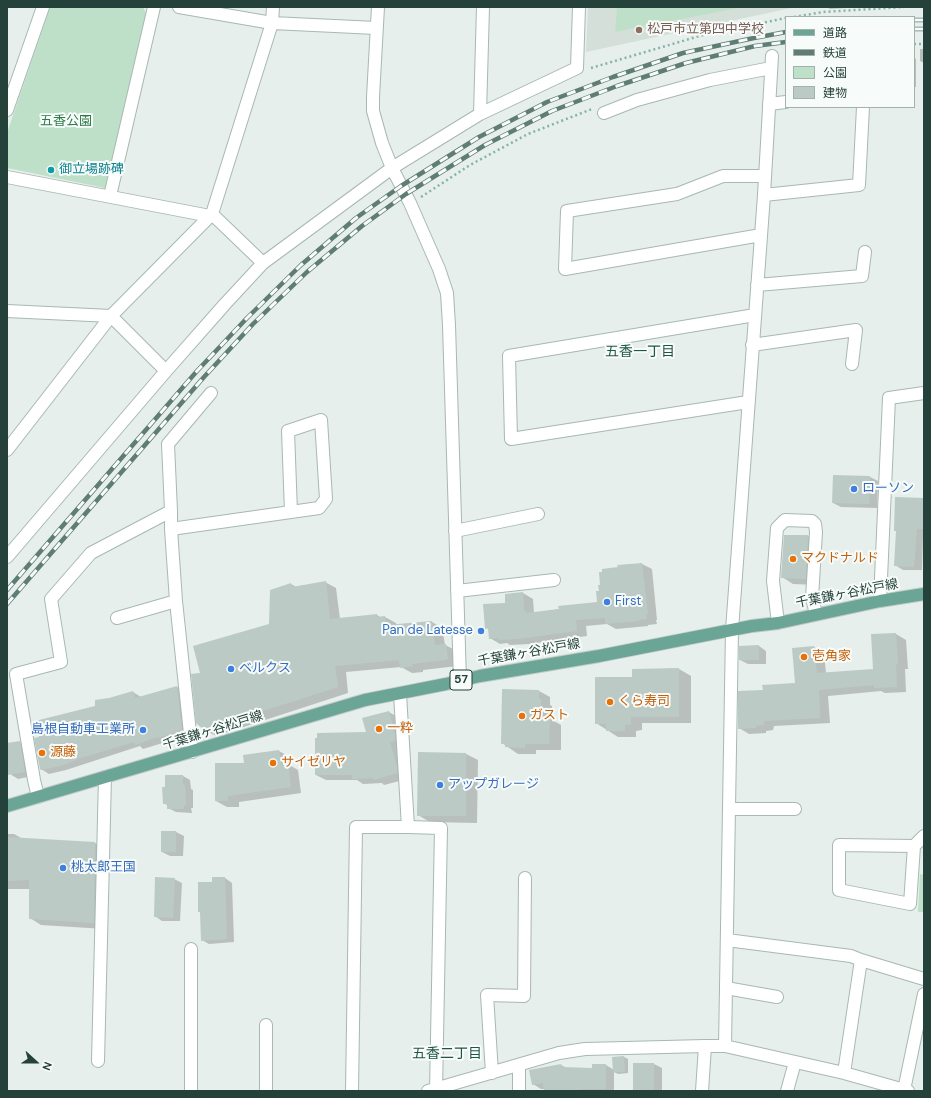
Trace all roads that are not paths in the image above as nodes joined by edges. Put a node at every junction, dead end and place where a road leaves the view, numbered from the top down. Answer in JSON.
{"nodes":[{"id":1,"x":43,"y":7,"type":"edge"},
{"id":2,"x":154,"y":7,"type":"edge"},
{"id":3,"x":179,"y":7,"type":"edge"},
{"id":4,"x":273,"y":7,"type":"edge"},
{"id":5,"x":378,"y":7,"type":"edge"},
{"id":6,"x":483,"y":7,"type":"edge"},
{"id":7,"x":579,"y":7,"type":"edge"},
{"id":8,"x":272,"y":23,"type":"junction"},
{"id":9,"x":376,"y":28,"type":"junction"},
{"id":10,"x":785,"y":102,"type":"edge"},
{"id":11,"x":768,"y":104,"type":"junction"},
{"id":12,"x":863,"y":108,"type":"edge"},
{"id":13,"x":7,"y":110,"type":"edge"},
{"id":14,"x":480,"y":114,"type":"junction"},
{"id":15,"x":604,"y":114,"type":"dead end"},
{"id":16,"x":392,"y":168,"type":"junction"},
{"id":17,"x":7,"y":176,"type":"edge"},
{"id":18,"x":765,"y":176,"type":"junction"},
{"id":19,"x":764,"y":194,"type":"junction"},
{"id":20,"x":110,"y":196,"type":"junction"},
{"id":21,"x":211,"y":215,"type":"junction"},
{"id":22,"x":761,"y":235,"type":"junction"},
{"id":23,"x":865,"y":252,"type":"dead end"},
{"id":24,"x":263,"y":263,"type":"junction"},
{"id":25,"x":757,"y":285,"type":"junction"},
{"id":26,"x":7,"y":311,"type":"edge"},
{"id":27,"x":755,"y":315,"type":"junction"},
{"id":28,"x":111,"y":316,"type":"junction"},
{"id":29,"x":752,"y":345,"type":"junction"},
{"id":30,"x":852,"y":364,"type":"dead end"},
{"id":31,"x":166,"y":371,"type":"junction"},
{"id":32,"x":211,"y":393,"type":"dead end"},
{"id":33,"x":924,"y":393,"type":"edge"},
{"id":34,"x":748,"y":402,"type":"junction"},
{"id":35,"x":7,"y":450,"type":"edge"},
{"id":36,"x":171,"y":512,"type":"junction"},
{"id":37,"x":291,"y":512,"type":"junction"},
{"id":38,"x":538,"y":514,"type":"dead end"},
{"id":39,"x":171,"y":529,"type":"junction"},
{"id":40,"x":455,"y":531,"type":"junction"},
{"id":41,"x":7,"y":557,"type":"edge"},
{"id":42,"x":554,"y":580,"type":"dead end"},
{"id":43,"x":457,"y":591,"type":"junction"},
{"id":44,"x":924,"y":594,"type":"edge"},
{"id":45,"x":176,"y":601,"type":"junction"},
{"id":46,"x":880,"y":601,"type":"junction"},
{"id":47,"x":816,"y":614,"type":"junction"},
{"id":48,"x":117,"y":618,"type":"dead end"},
{"id":49,"x":778,"y":623,"type":"junction"},
{"id":50,"x":732,"y":630,"type":"junction"},
{"id":51,"x":460,"y":680,"type":"junction"},
{"id":52,"x":400,"y":694,"type":"junction"},
{"id":53,"x":192,"y":752,"type":"junction"},
{"id":54,"x":105,"y":777,"type":"junction"},
{"id":55,"x":38,"y":797,"type":"junction"},
{"id":56,"x":7,"y":806,"type":"edge"},
{"id":57,"x":729,"y":809,"type":"junction"},
{"id":58,"x":795,"y":809,"type":"dead end"},
{"id":59,"x":408,"y":827,"type":"junction"},
{"id":60,"x":924,"y":836,"type":"edge"},
{"id":61,"x":914,"y":846,"type":"junction"},
{"id":62,"x":525,"y":878,"type":"dead end"},
{"id":63,"x":727,"y":940,"type":"junction"},
{"id":64,"x":191,"y":949,"type":"dead end"},
{"id":65,"x":861,"y":960,"type":"junction"},
{"id":66,"x":924,"y":979,"type":"edge"},
{"id":67,"x":726,"y":988,"type":"junction"},
{"id":68,"x":924,"y":994,"type":"edge"},
{"id":69,"x":777,"y":997,"type":"dead end"},
{"id":70,"x":266,"y":1025,"type":"dead end"},
{"id":71,"x":705,"y":1046,"type":"junction"},
{"id":72,"x":726,"y":1046,"type":"junction"},
{"id":73,"x":98,"y":1061,"type":"dead end"},
{"id":74,"x":795,"y":1062,"type":"junction"},
{"id":75,"x":519,"y":1065,"type":"junction"},
{"id":76,"x":492,"y":1073,"type":"junction"},
{"id":77,"x":844,"y":1073,"type":"junction"},
{"id":78,"x":433,"y":1090,"type":"edge"},
{"id":79,"x":906,"y":1090,"type":"edge"},
{"id":80,"x":191,"y":1091,"type":"edge"},
{"id":81,"x":266,"y":1091,"type":"edge"},
{"id":82,"x":352,"y":1091,"type":"edge"},
{"id":83,"x":519,"y":1091,"type":"edge"},
{"id":84,"x":702,"y":1091,"type":"edge"},
{"id":85,"x":787,"y":1091,"type":"edge"}],
"edges":[{"from":1,"to":13,"type":"street"},
{"from":2,"to":20,"type":"street"},
{"from":3,"to":8,"type":"street"},
{"from":4,"to":8,"type":"street"},
{"from":5,"to":9,"type":"street"},
{"from":6,"to":14,"type":"street"},
{"from":7,"to":14,"type":"street"},
{"from":8,"to":9,"type":"street"},
{"from":8,"to":21,"type":"street"},
{"from":9,"to":16,"type":"street"},
{"from":10,"to":11,"type":"street"},
{"from":11,"to":15,"type":"street"},
{"from":11,"to":18,"type":"street"},
{"from":12,"to":19,"type":"street"},
{"from":14,"to":16,"type":"street"},
{"from":16,"to":24,"type":"street"},
{"from":16,"to":40,"type":"street"},
{"from":17,"to":20,"type":"street"},
{"from":18,"to":19,"type":"street"},
{"from":18,"to":22,"type":"street"},
{"from":19,"to":22,"type":"street"},
{"from":20,"to":21,"type":"street"},
{"from":21,"to":24,"type":"street"},
{"from":21,"to":28,"type":"street"},
{"from":22,"to":25,"type":"street"},
{"from":23,"to":25,"type":"street"},
{"from":24,"to":31,"type":"street"},
{"from":25,"to":27,"type":"street"},
{"from":26,"to":28,"type":"street"},
{"from":27,"to":29,"type":"street"},
{"from":27,"to":34,"type":"street"},
{"from":28,"to":31,"type":"street"},
{"from":28,"to":35,"type":"street"},
{"from":29,"to":30,"type":"street"},
{"from":29,"to":34,"type":"street"},
{"from":31,"to":41,"type":"street"},
{"from":32,"to":36,"type":"street"},
{"from":33,"to":46,"type":"street"},
{"from":34,"to":50,"type":"street"},
{"from":36,"to":39,"type":"street"},
{"from":36,"to":55,"type":"street"},
{"from":37,"to":37,"type":"street"},
{"from":37,"to":39,"type":"street"},
{"from":38,"to":40,"type":"street"},
{"from":39,"to":45,"type":"street"},
{"from":40,"to":43,"type":"street"},
{"from":42,"to":43,"type":"street"},
{"from":43,"to":51,"type":"street"},
{"from":44,"to":46,"type":"main road","name":"千葉鎌ヶ谷松戸線","number":"57"},
{"from":45,"to":48,"type":"street"},
{"from":45,"to":53,"type":"street"},
{"from":46,"to":47,"type":"main road","name":"千葉鎌ヶ谷松戸線","number":"57"},
{"from":47,"to":49,"type":"main road","name":"千葉鎌ヶ谷松戸線","number":"57"},
{"from":47,"to":49,"type":"street"},
{"from":49,"to":50,"type":"main road","name":"千葉鎌ヶ谷松戸線","number":"57"},
{"from":50,"to":51,"type":"main road","name":"千葉鎌ヶ谷松戸線","number":"57"},
{"from":50,"to":57,"type":"street"},
{"from":51,"to":52,"type":"main road","name":"千葉鎌ヶ谷松戸線","number":"57"},
{"from":52,"to":53,"type":"main road","name":"千葉鎌ヶ谷松戸線","number":"57"},
{"from":52,"to":59,"type":"street"},
{"from":53,"to":54,"type":"main road","name":"千葉鎌ヶ谷松戸線","number":"57"},
{"from":54,"to":55,"type":"main road","name":"千葉鎌ヶ谷松戸線","number":"57"},
{"from":54,"to":73,"type":"street"},
{"from":55,"to":56,"type":"main road","name":"千葉鎌ヶ谷松戸線","number":"57"},
{"from":57,"to":58,"type":"street"},
{"from":57,"to":63,"type":"street"},
{"from":59,"to":78,"type":"street"},
{"from":59,"to":82,"type":"street"},
{"from":60,"to":61,"type":"street"},
{"from":61,"to":61,"type":"street"},
{"from":62,"to":76,"type":"street"},
{"from":63,"to":65,"type":"street"},
{"from":63,"to":67,"type":"street"},
{"from":64,"to":80,"type":"street"},
{"from":65,"to":66,"type":"street"},
{"from":65,"to":77,"type":"street"},
{"from":67,"to":69,"type":"street"},
{"from":67,"to":72,"type":"street"},
{"from":68,"to":79,"type":"street"},
{"from":70,"to":81,"type":"street"},
{"from":71,"to":72,"type":"street"},
{"from":71,"to":75,"type":"street"},
{"from":71,"to":84,"type":"street"},
{"from":72,"to":74,"type":"street"},
{"from":74,"to":77,"type":"street"},
{"from":74,"to":85,"type":"street"},
{"from":75,"to":76,"type":"street"},
{"from":75,"to":83,"type":"street"},
{"from":76,"to":78,"type":"street"},
{"from":77,"to":79,"type":"street"}]}
